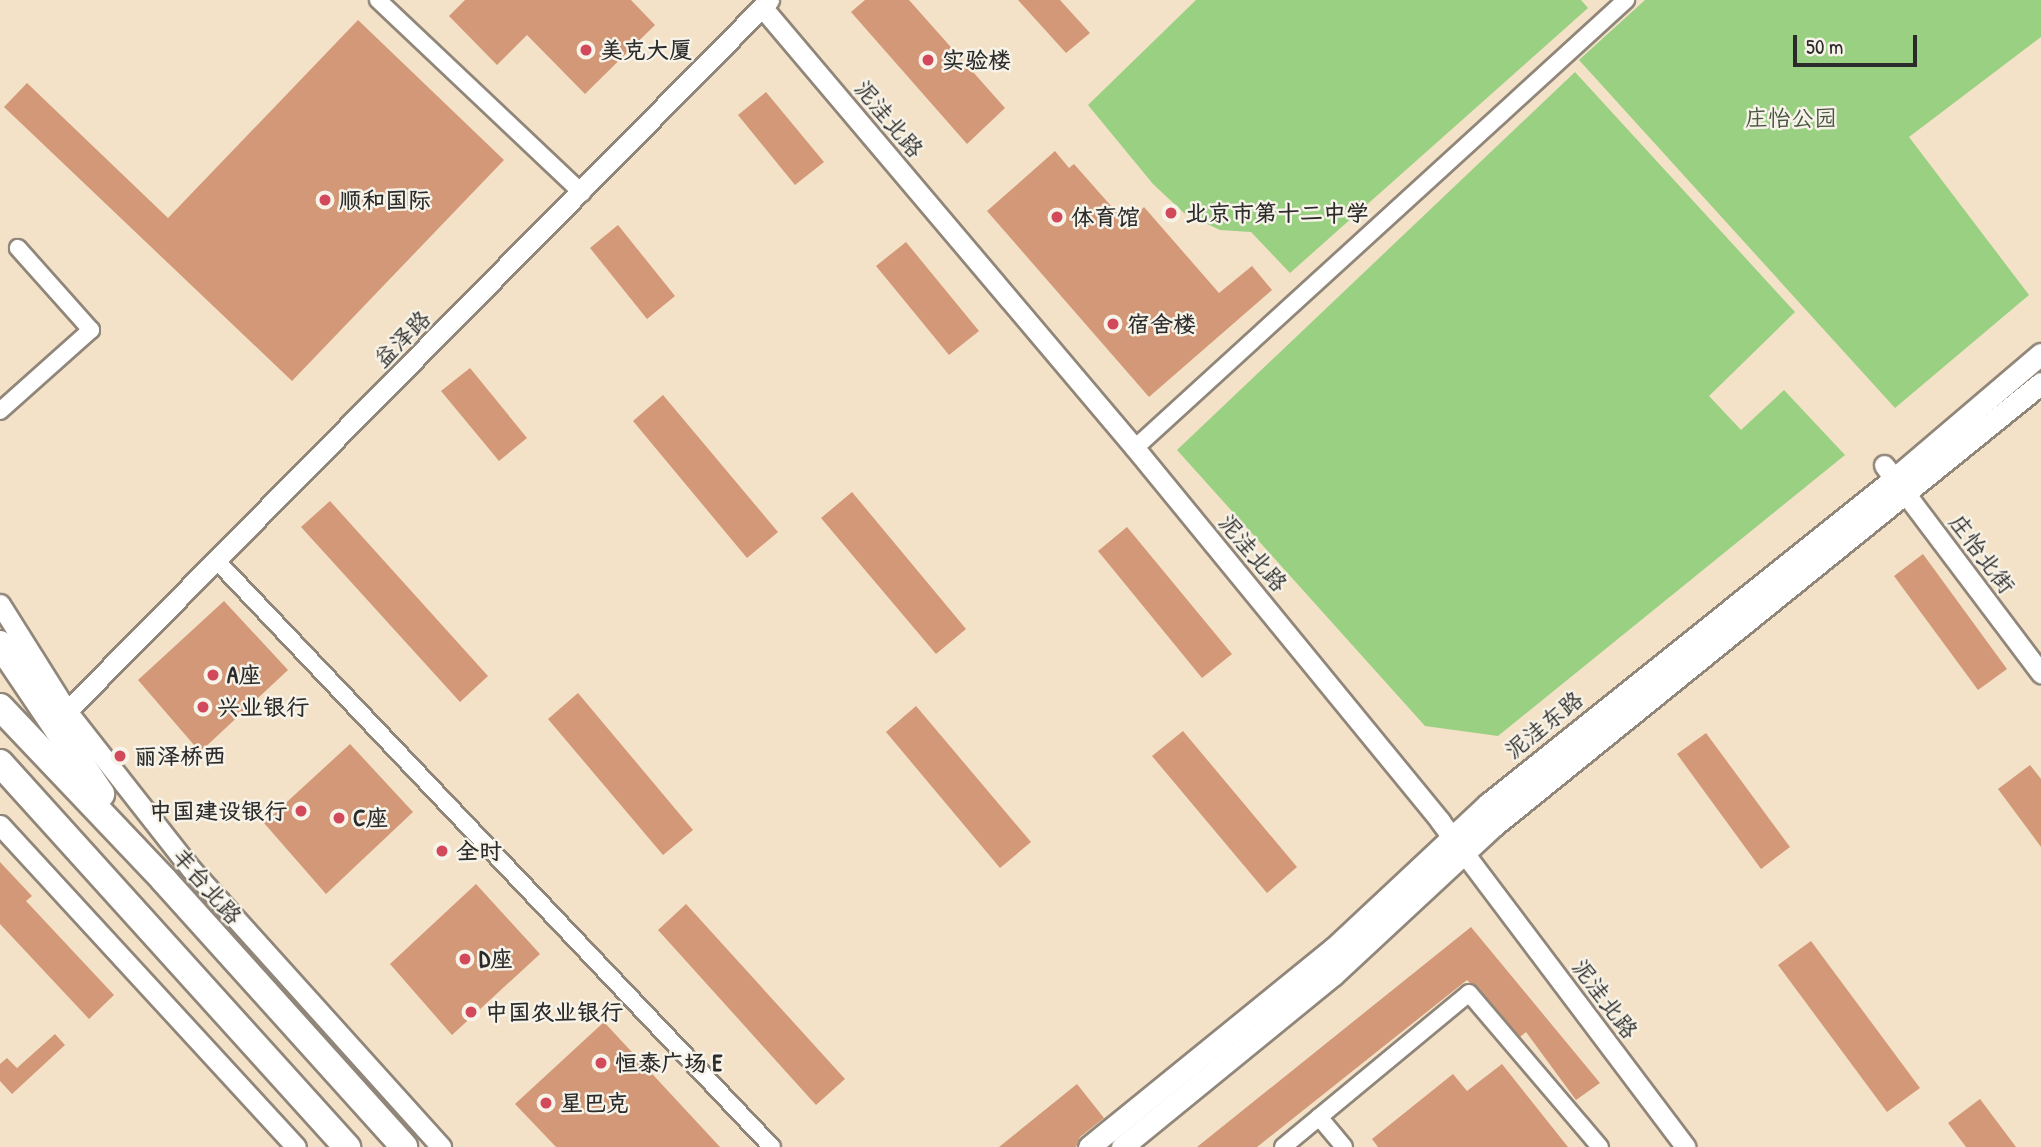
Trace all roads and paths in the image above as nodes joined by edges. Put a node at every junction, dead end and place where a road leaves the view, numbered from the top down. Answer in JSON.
{"nodes":[{"id":1,"x":1626,"y":0,"type":"edge"},
{"id":2,"x":382,"y":1,"type":"edge"},
{"id":3,"x":766,"y":3,"type":"edge"},
{"id":4,"x":582,"y":192,"type":"junction"},
{"id":5,"x":18,"y":248,"type":"dead end"},
{"id":6,"x":2041,"y":354,"type":"edge"},
{"id":7,"x":2041,"y":383,"type":"edge"},
{"id":8,"x":0,"y":411,"type":"edge"},
{"id":9,"x":1135,"y":448,"type":"junction"},
{"id":10,"x":1895,"y":479,"type":"junction"},
{"id":11,"x":217,"y":561,"type":"junction"},
{"id":12,"x":0,"y":604,"type":"edge"},
{"id":13,"x":0,"y":643,"type":"edge"},
{"id":14,"x":0,"y":667,"type":"edge"},
{"id":15,"x":2041,"y":673,"type":"edge"},
{"id":16,"x":0,"y":707,"type":"edge"},
{"id":17,"x":58,"y":716,"type":"junction"},
{"id":18,"x":6,"y":771,"type":"edge"},
{"id":19,"x":0,"y":825,"type":"edge"},
{"id":20,"x":1457,"y":843,"type":"junction"},
{"id":21,"x":164,"y":880,"type":"junction"},
{"id":22,"x":1319,"y":1117,"type":"junction"},
{"id":23,"x":296,"y":1147,"type":"edge"},
{"id":24,"x":347,"y":1147,"type":"edge"},
{"id":25,"x":404,"y":1147,"type":"edge"},
{"id":26,"x":442,"y":1147,"type":"edge"},
{"id":27,"x":772,"y":1147,"type":"edge"},
{"id":28,"x":1089,"y":1147,"type":"edge"},
{"id":29,"x":1122,"y":1147,"type":"edge"},
{"id":30,"x":1283,"y":1147,"type":"edge"},
{"id":31,"x":1344,"y":1147,"type":"edge"},
{"id":32,"x":1600,"y":1147,"type":"edge"},
{"id":33,"x":1686,"y":1147,"type":"edge"}],
"edges":[{"from":1,"to":9,"type":"street"},
{"from":2,"to":4,"type":"street"},
{"from":3,"to":4,"type":"street","name":"益泽路"},
{"from":3,"to":9,"type":"street","name":"泥洼北路"},
{"from":4,"to":11,"type":"street","name":"益泽路"},
{"from":5,"to":8,"type":"street"},
{"from":6,"to":10,"type":"main road","name":"泥洼东路"},
{"from":7,"to":10,"type":"main road","name":"泥洼东路"},
{"from":9,"to":20,"type":"street","name":"泥洼北路"},
{"from":10,"to":15,"type":"street","name":"庄怡北街"},
{"from":10,"to":20,"type":"main road","name":"泥洼东路"},
{"from":11,"to":17,"type":"street","name":"益泽路"},
{"from":11,"to":27,"type":"street"},
{"from":12,"to":17,"type":"street","name":"丰台北路"},
{"from":13,"to":17,"type":"highway"},
{"from":14,"to":17,"type":"highway"},
{"from":16,"to":21,"type":"highway","name":"丰台北路"},
{"from":17,"to":21,"type":"highway"},
{"from":17,"to":26,"type":"street","name":"丰台北路"},
{"from":18,"to":24,"type":"highway"},
{"from":19,"to":23,"type":"street"},
{"from":20,"to":28,"type":"main road","name":"泥洼东路"},
{"from":20,"to":29,"type":"main road","name":"泥洼东路"},
{"from":20,"to":33,"type":"street","name":"泥洼北路"},
{"from":21,"to":25,"type":"highway","name":"丰台北路"},
{"from":22,"to":30,"type":"street"},
{"from":22,"to":31,"type":"street"},
{"from":22,"to":32,"type":"street"}]}
